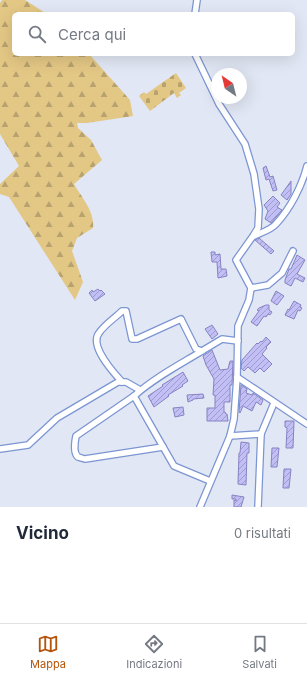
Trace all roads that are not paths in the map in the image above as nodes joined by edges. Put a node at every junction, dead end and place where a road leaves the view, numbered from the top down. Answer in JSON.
{"nodes":[{"id":1,"x":197,"y":0,"type":"edge"},
{"id":2,"x":195,"y":12,"type":"edge"},
{"id":3,"x":196,"y":56,"type":"edge"},
{"id":4,"x":307,"y":166,"type":"edge"},
{"id":5,"x":254,"y":236,"type":"junction"},
{"id":6,"x":293,"y":251,"type":"dead end"},
{"id":7,"x":251,"y":288,"type":"junction"},
{"id":8,"x":238,"y":341,"type":"junction"},
{"id":9,"x":202,"y":351,"type":"junction"},
{"id":10,"x":238,"y":377,"type":"junction"},
{"id":11,"x":122,"y":382,"type":"junction"},
{"id":12,"x":140,"y":390,"type":"junction"},
{"id":13,"x":134,"y":396,"type":"junction"},
{"id":14,"x":274,"y":403,"type":"junction"},
{"id":15,"x":307,"y":424,"type":"edge"},
{"id":16,"x":261,"y":434,"type":"junction"},
{"id":17,"x":230,"y":436,"type":"junction"},
{"id":18,"x":163,"y":447,"type":"junction"},
{"id":19,"x":0,"y":449,"type":"edge"},
{"id":20,"x":210,"y":481,"type":"junction"},
{"id":21,"x":200,"y":507,"type":"edge"},
{"id":22,"x":258,"y":507,"type":"edge"}],
"edges":[{"from":1,"to":2,"type":"street"},
{"from":3,"to":5,"type":"street"},
{"from":4,"to":5,"type":"street"},
{"from":5,"to":7,"type":"street"},
{"from":6,"to":7,"type":"street"},
{"from":7,"to":8,"type":"street"},
{"from":8,"to":9,"type":"street"},
{"from":8,"to":10,"type":"street"},
{"from":9,"to":11,"type":"street"},
{"from":9,"to":12,"type":"street"},
{"from":10,"to":14,"type":"street"},
{"from":10,"to":17,"type":"street"},
{"from":11,"to":12,"type":"street"},
{"from":11,"to":19,"type":"street"},
{"from":12,"to":13,"type":"street"},
{"from":13,"to":18,"type":"street"},
{"from":13,"to":18,"type":"street"},
{"from":14,"to":15,"type":"street"},
{"from":14,"to":16,"type":"street"},
{"from":16,"to":17,"type":"street"},
{"from":16,"to":22,"type":"street"},
{"from":17,"to":20,"type":"street"},
{"from":18,"to":20,"type":"street"},
{"from":20,"to":21,"type":"street"}]}
